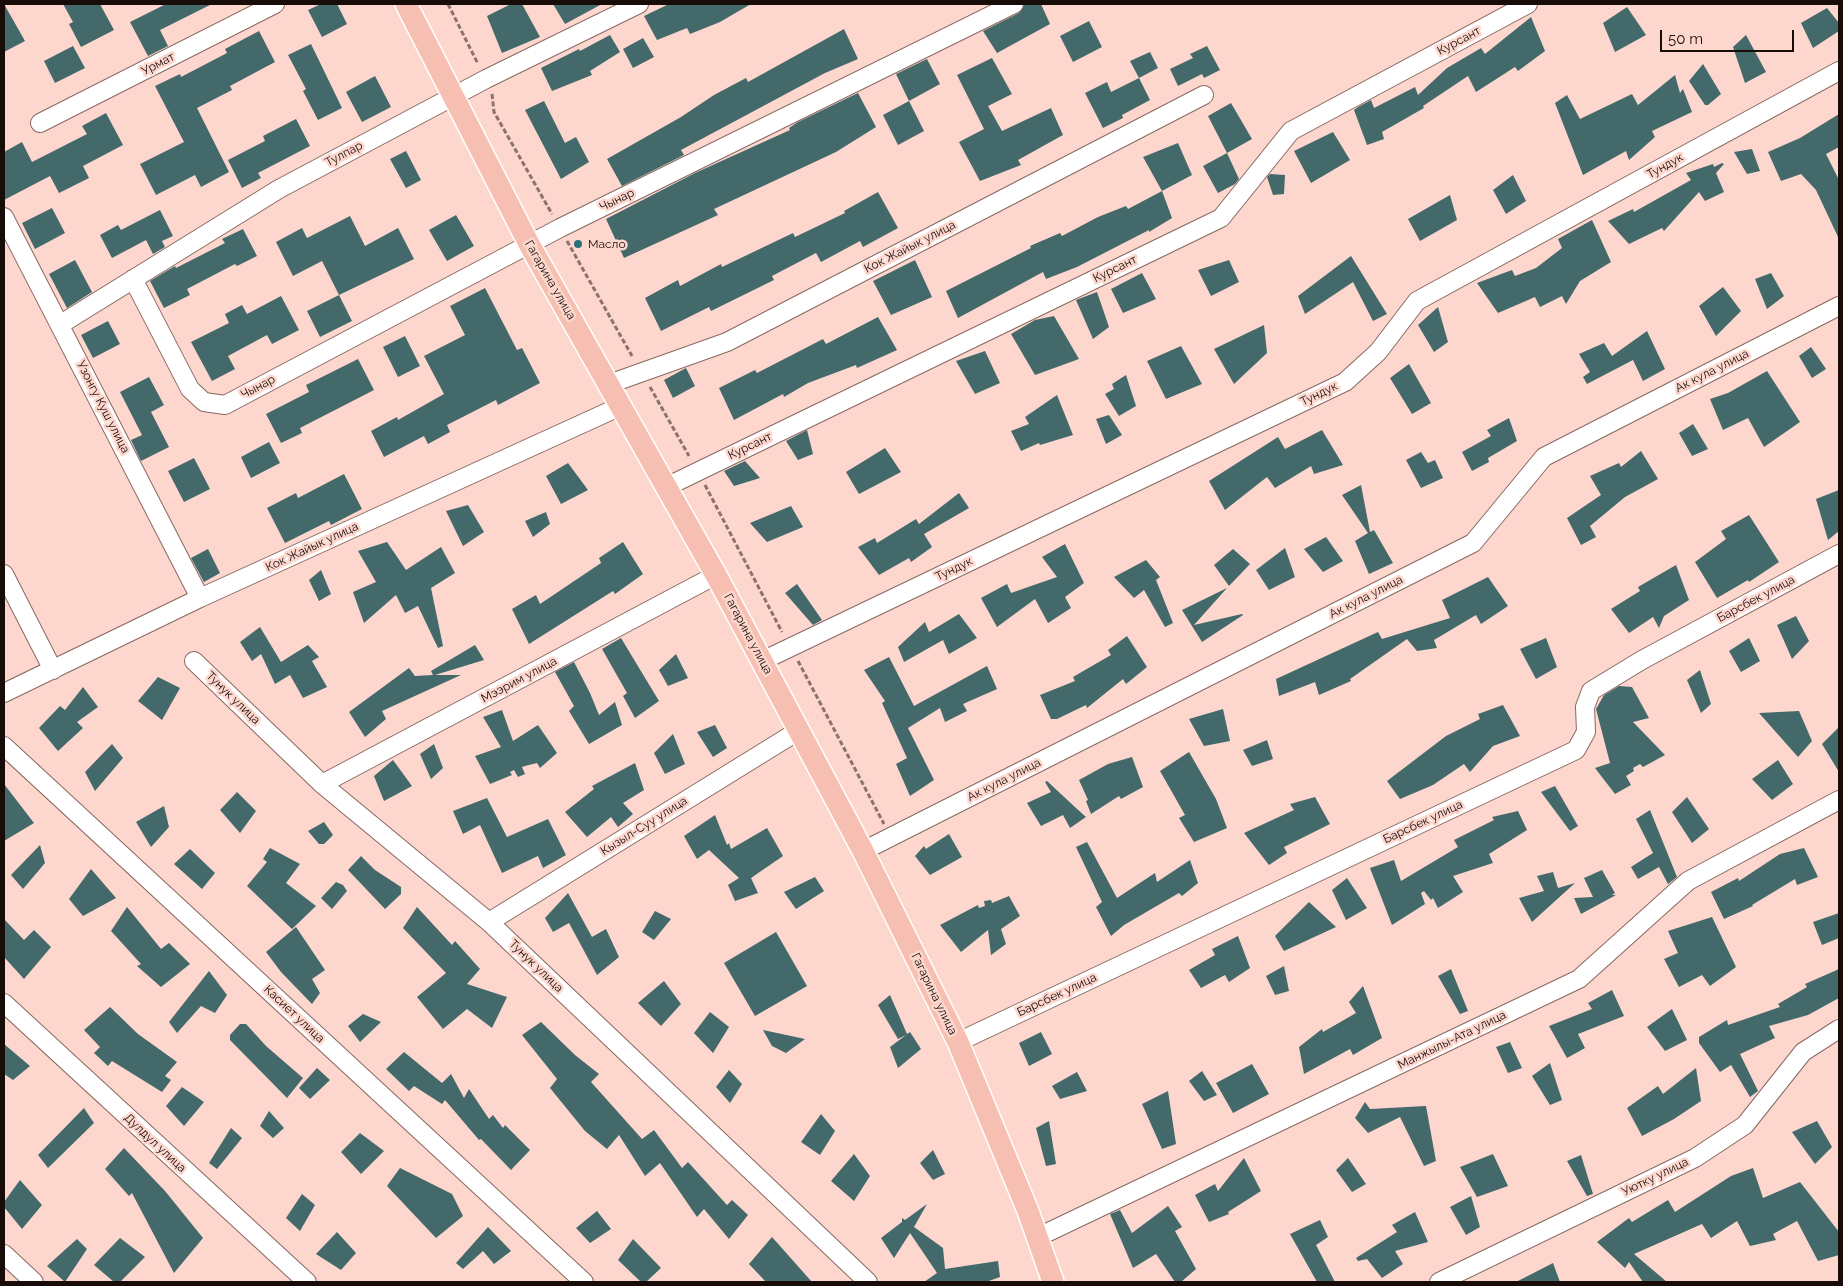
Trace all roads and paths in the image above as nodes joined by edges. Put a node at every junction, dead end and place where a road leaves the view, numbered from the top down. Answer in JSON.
{"nodes":[{"id":1,"x":275,"y":4,"type":"edge"},
{"id":2,"x":406,"y":4,"type":"edge"},
{"id":3,"x":448,"y":4,"type":"edge"},
{"id":4,"x":639,"y":4,"type":"edge"},
{"id":5,"x":1014,"y":4,"type":"edge"},
{"id":6,"x":1528,"y":4,"type":"edge"},
{"id":7,"x":480,"y":67,"type":"dead end"},
{"id":8,"x":1839,"y":71,"type":"edge"},
{"id":9,"x":492,"y":92,"type":"dead end"},
{"id":10,"x":1204,"y":95,"type":"dead end"},
{"id":11,"x":452,"y":97,"type":"junction"},
{"id":12,"x":40,"y":123,"type":"dead end"},
{"id":13,"x":4,"y":217,"type":"edge"},
{"id":14,"x":554,"y":217,"type":"dead end"},
{"id":15,"x":566,"y":240,"type":"dead end"},
{"id":16,"x":529,"y":244,"type":"junction"},
{"id":17,"x":133,"y":279,"type":"junction"},
{"id":18,"x":1839,"y":306,"type":"edge"},
{"id":19,"x":61,"y":324,"type":"junction"},
{"id":20,"x":632,"y":356,"type":"dead end"},
{"id":21,"x":609,"y":384,"type":"junction"},
{"id":22,"x":648,"y":385,"type":"dead end"},
{"id":23,"x":622,"y":406,"type":"junction"},
{"id":24,"x":689,"y":456,"type":"dead end"},
{"id":25,"x":705,"y":485,"type":"dead end"},
{"id":26,"x":666,"y":487,"type":"junction"},
{"id":27,"x":1839,"y":554,"type":"edge"},
{"id":28,"x":4,"y":574,"type":"edge"},
{"id":29,"x":716,"y":575,"type":"junction"},
{"id":30,"x":200,"y":598,"type":"junction"},
{"id":31,"x":784,"y":635,"type":"dead end"},
{"id":32,"x":797,"y":660,"type":"dead end"},
{"id":33,"x":194,"y":661,"type":"dead end"},
{"id":34,"x":762,"y":661,"type":"junction"},
{"id":35,"x":53,"y":670,"type":"junction"},
{"id":36,"x":4,"y":693,"type":"edge"},
{"id":37,"x":798,"y":731,"type":"junction"},
{"id":38,"x":4,"y":746,"type":"edge"},
{"id":39,"x":322,"y":784,"type":"junction"},
{"id":40,"x":1839,"y":800,"type":"edge"},
{"id":41,"x":885,"y":826,"type":"dead end"},
{"id":42,"x":863,"y":852,"type":"junction"},
{"id":43,"x":489,"y":922,"type":"junction"},
{"id":44,"x":4,"y":1003,"type":"edge"},
{"id":45,"x":1839,"y":1028,"type":"edge"},
{"id":46,"x":958,"y":1042,"type":"junction"},
{"id":47,"x":1038,"y":1237,"type":"junction"},
{"id":48,"x":4,"y":1254,"type":"edge"},
{"id":49,"x":34,"y":1282,"type":"edge"},
{"id":50,"x":307,"y":1282,"type":"edge"},
{"id":51,"x":584,"y":1282,"type":"edge"},
{"id":52,"x":868,"y":1282,"type":"edge"},
{"id":53,"x":1053,"y":1282,"type":"edge"},
{"id":54,"x":1438,"y":1282,"type":"edge"}],
"edges":[{"from":1,"to":12,"type":"street","name":"Урмат"},
{"from":2,"to":11,"type":"main road","name":"Гагарина улица"},
{"from":3,"to":7,"type":"path"},
{"from":4,"to":11,"type":"street","name":"Тулпар"},
{"from":5,"to":16,"type":"street","name":"Чынар"},
{"from":6,"to":26,"type":"street","name":"Курсант"},
{"from":8,"to":34,"type":"street","name":"Тундук"},
{"from":9,"to":14,"type":"path"},
{"from":10,"to":21,"type":"street","name":"Кок Жайык улица"},
{"from":11,"to":16,"type":"main road","name":"Гагарина улица"},
{"from":11,"to":17,"type":"street","name":"Тулпар"},
{"from":13,"to":19,"type":"street","name":"Узонгу Куш улица"},
{"from":15,"to":20,"type":"path"},
{"from":16,"to":17,"type":"street","name":"Чынар"},
{"from":16,"to":21,"type":"main road","name":"Гагарина улица"},
{"from":17,"to":19,"type":"street","name":"Тулпар"},
{"from":18,"to":42,"type":"street","name":"Ак кула улица"},
{"from":19,"to":30,"type":"street","name":"Узонгу Куш улица"},
{"from":21,"to":23,"type":"main road","name":"Гагарина улица"},
{"from":22,"to":24,"type":"path"},
{"from":23,"to":26,"type":"main road","name":"Гагарина улица"},
{"from":23,"to":30,"type":"street","name":"Кок Жайык улица"},
{"from":25,"to":31,"type":"path"},
{"from":26,"to":29,"type":"main road","name":"Гагарина улица"},
{"from":27,"to":46,"type":"street","name":"Барсбек улица"},
{"from":28,"to":35,"type":"street"},
{"from":29,"to":34,"type":"main road","name":"Гагарина улица"},
{"from":29,"to":39,"type":"street","name":"Мээрим улица"},
{"from":30,"to":35,"type":"street","name":"Кок Жайык улица"},
{"from":32,"to":41,"type":"path"},
{"from":33,"to":39,"type":"street","name":"Тунук улица"},
{"from":34,"to":37,"type":"main road","name":"Гагарина улица"},
{"from":35,"to":36,"type":"street","name":"Кок Жайык улица"},
{"from":37,"to":42,"type":"main road","name":"Гагарина улица"},
{"from":37,"to":43,"type":"street","name":"Кызыл-Суу улица"},
{"from":38,"to":51,"type":"street","name":"Касиет улица"},
{"from":39,"to":43,"type":"street","name":"Тунук улица"},
{"from":40,"to":47,"type":"street","name":"Манжылы-Ата улица"},
{"from":42,"to":46,"type":"main road","name":"Гагарина улица"},
{"from":43,"to":52,"type":"street","name":"Тунук улица"},
{"from":44,"to":50,"type":"street","name":"Дулдул улица"},
{"from":45,"to":54,"type":"street","name":"Уютку улица"},
{"from":46,"to":47,"type":"main road","name":"Гагарина улица"},
{"from":47,"to":53,"type":"main road","name":"Гагарина улица"},
{"from":48,"to":49,"type":"street"}]}
